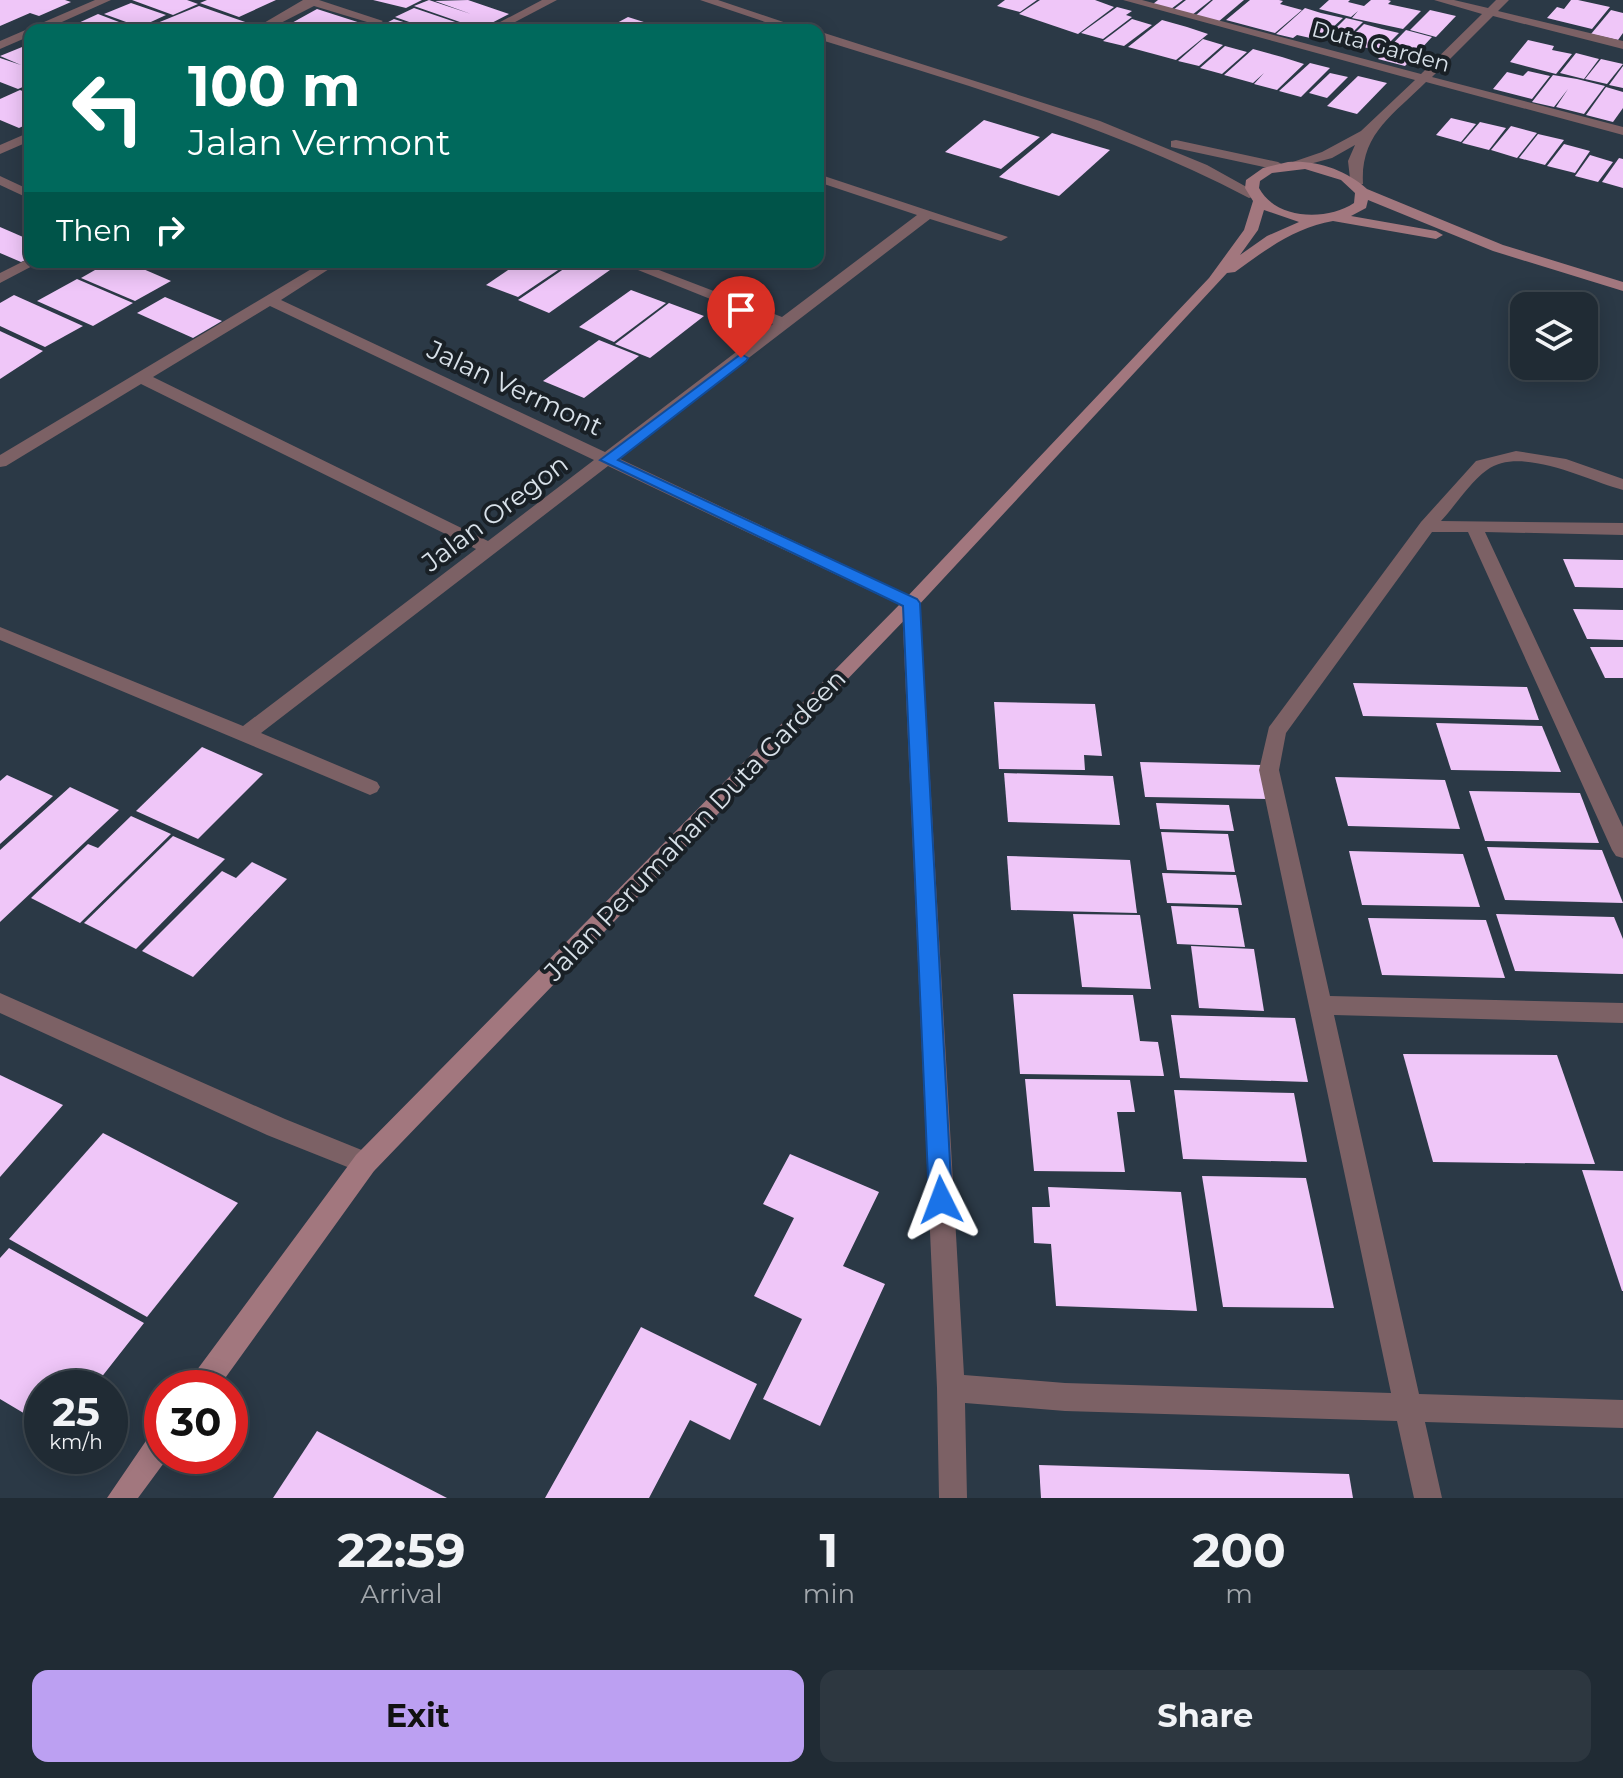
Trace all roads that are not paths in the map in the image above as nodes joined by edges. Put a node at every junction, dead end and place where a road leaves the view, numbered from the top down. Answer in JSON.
{"nodes":[{"id":1,"x":105,"y":0,"type":"edge"},
{"id":2,"x":551,"y":0,"type":"edge"},
{"id":3,"x":706,"y":0,"type":"edge"},
{"id":4,"x":1129,"y":0,"type":"edge"},
{"id":5,"x":1440,"y":0,"type":"edge"},
{"id":6,"x":1503,"y":0,"type":"edge"},
{"id":7,"x":311,"y":1,"type":"edge"},
{"id":8,"x":1491,"y":12,"type":"junction"},
{"id":9,"x":377,"y":21,"type":"dead end"},
{"id":10,"x":48,"y":24,"type":"edge"},
{"id":11,"x":269,"y":24,"type":"edge"},
{"id":12,"x":503,"y":24,"type":"edge"},
{"id":13,"x":782,"y":24,"type":"edge"},
{"id":14,"x":24,"y":34,"type":"edge"},
{"id":15,"x":824,"y":37,"type":"edge"},
{"id":16,"x":0,"y":45,"type":"edge"},
{"id":17,"x":1623,"y":45,"type":"edge"},
{"id":18,"x":1424,"y":78,"type":"junction"},
{"id":19,"x":1110,"y":127,"type":"junction"},
{"id":20,"x":1623,"y":131,"type":"edge"},
{"id":21,"x":1366,"y":134,"type":"junction"},
{"id":22,"x":24,"y":139,"type":"edge"},
{"id":23,"x":0,"y":150,"type":"edge"},
{"id":24,"x":1285,"y":166,"type":"junction"},
{"id":25,"x":0,"y":180,"type":"edge"},
{"id":26,"x":824,"y":180,"type":"edge"},
{"id":27,"x":1359,"y":188,"type":"junction"},
{"id":28,"x":24,"y":192,"type":"edge"},
{"id":29,"x":1257,"y":198,"type":"junction"},
{"id":30,"x":927,"y":214,"type":"junction"},
{"id":31,"x":1335,"y":218,"type":"junction"},
{"id":32,"x":1316,"y":219,"type":"junction"},
{"id":33,"x":1001,"y":237,"type":"dead end"},
{"id":34,"x":1498,"y":248,"type":"junction"},
{"id":35,"x":24,"y":267,"type":"edge"},
{"id":36,"x":323,"y":268,"type":"edge"},
{"id":37,"x":641,"y":268,"type":"edge"},
{"id":38,"x":0,"y":279,"type":"edge"},
{"id":39,"x":1214,"y":281,"type":"junction"},
{"id":40,"x":1623,"y":287,"type":"edge"},
{"id":41,"x":270,"y":300,"type":"junction"},
{"id":42,"x":786,"y":324,"type":"junction"},
{"id":43,"x":140,"y":377,"type":"junction"},
{"id":44,"x":608,"y":460,"type":"junction"},
{"id":45,"x":0,"y":462,"type":"edge"},
{"id":46,"x":1623,"y":485,"type":"edge"},
{"id":47,"x":1427,"y":526,"type":"junction"},
{"id":48,"x":1474,"y":527,"type":"junction"},
{"id":49,"x":1623,"y":529,"type":"edge"},
{"id":50,"x":490,"y":549,"type":"junction"},
{"id":51,"x":911,"y":603,"type":"junction"},
{"id":52,"x":0,"y":633,"type":"edge"},
{"id":53,"x":245,"y":735,"type":"junction"},
{"id":54,"x":370,"y":787,"type":"dead end"},
{"id":55,"x":1623,"y":850,"type":"edge"},
{"id":56,"x":0,"y":1003,"type":"edge"},
{"id":57,"x":1320,"y":1005,"type":"junction"},
{"id":58,"x":1623,"y":1013,"type":"edge"},
{"id":59,"x":365,"y":1163,"type":"junction"},
{"id":60,"x":214,"y":1370,"type":"edge"},
{"id":61,"x":951,"y":1388,"type":"junction"},
{"id":62,"x":1408,"y":1408,"type":"junction"},
{"id":63,"x":1623,"y":1414,"type":"edge"},
{"id":64,"x":144,"y":1467,"type":"edge"},
{"id":65,"x":121,"y":1498,"type":"edge"},
{"id":66,"x":953,"y":1498,"type":"edge"},
{"id":67,"x":1428,"y":1498,"type":"edge"}],
"edges":[{"from":1,"to":10,"type":"street"},
{"from":2,"to":12,"type":"street"},
{"from":3,"to":13,"type":"street"},
{"from":4,"to":18,"type":"street","name":"Duta Garden"},
{"from":5,"to":8,"type":"street"},
{"from":6,"to":8,"type":"street"},
{"from":7,"to":9,"type":"street"},
{"from":7,"to":11,"type":"street"},
{"from":8,"to":17,"type":"street"},
{"from":8,"to":18,"type":"street"},
{"from":14,"to":16,"type":"street"},
{"from":15,"to":19,"type":"street"},
{"from":18,"to":20,"type":"street","name":"Duta Garden"},
{"from":18,"to":21,"type":"street"},
{"from":19,"to":24,"type":"street"},
{"from":19,"to":29,"type":"street"},
{"from":21,"to":24,"type":"street"},
{"from":21,"to":27,"type":"street"},
{"from":22,"to":23,"type":"street"},
{"from":24,"to":27,"type":"street"},
{"from":24,"to":29,"type":"street","name":"Jalan Perumahan Duta Gardeen"},
{"from":25,"to":28,"type":"street"},
{"from":26,"to":30,"type":"street"},
{"from":27,"to":31,"type":"street"},
{"from":27,"to":34,"type":"street"},
{"from":29,"to":32,"type":"street"},
{"from":29,"to":39,"type":"street","name":"Jalan Perumahan Duta Gardeen"},
{"from":30,"to":33,"type":"street"},
{"from":30,"to":42,"type":"street","name":"Jalan Oregon"},
{"from":31,"to":32,"type":"street"},
{"from":31,"to":34,"type":"street"},
{"from":32,"to":39,"type":"street","name":"Jalan Perumahan Duta Gardeen"},
{"from":34,"to":40,"type":"street"},
{"from":35,"to":38,"type":"street"},
{"from":36,"to":41,"type":"street"},
{"from":37,"to":42,"type":"street"},
{"from":39,"to":51,"type":"street","name":"Jalan Perumahan Duta Gardeen"},
{"from":41,"to":43,"type":"street"},
{"from":41,"to":44,"type":"street","name":"Jalan Vermont"},
{"from":42,"to":44,"type":"street","name":"Jalan Oregon"},
{"from":43,"to":45,"type":"street"},
{"from":43,"to":50,"type":"street"},
{"from":44,"to":50,"type":"street","name":"Jalan Oregon"},
{"from":44,"to":51,"type":"street","name":"Jalan Vermont"},
{"from":46,"to":47,"type":"street"},
{"from":47,"to":48,"type":"street"},
{"from":47,"to":57,"type":"street"},
{"from":48,"to":49,"type":"street"},
{"from":48,"to":55,"type":"street"},
{"from":50,"to":53,"type":"street","name":"Jalan Oregon"},
{"from":51,"to":59,"type":"street","name":"Jalan Perumahan Duta Gardeen"},
{"from":51,"to":61,"type":"street"},
{"from":52,"to":53,"type":"street"},
{"from":53,"to":54,"type":"street"},
{"from":56,"to":59,"type":"street"},
{"from":57,"to":58,"type":"street"},
{"from":57,"to":62,"type":"street"},
{"from":59,"to":60,"type":"street","name":"Jalan Perumahan Duta Gardeen"},
{"from":61,"to":62,"type":"street"},
{"from":61,"to":66,"type":"street"},
{"from":62,"to":63,"type":"street"},
{"from":62,"to":67,"type":"street"},
{"from":64,"to":65,"type":"street"}]}
